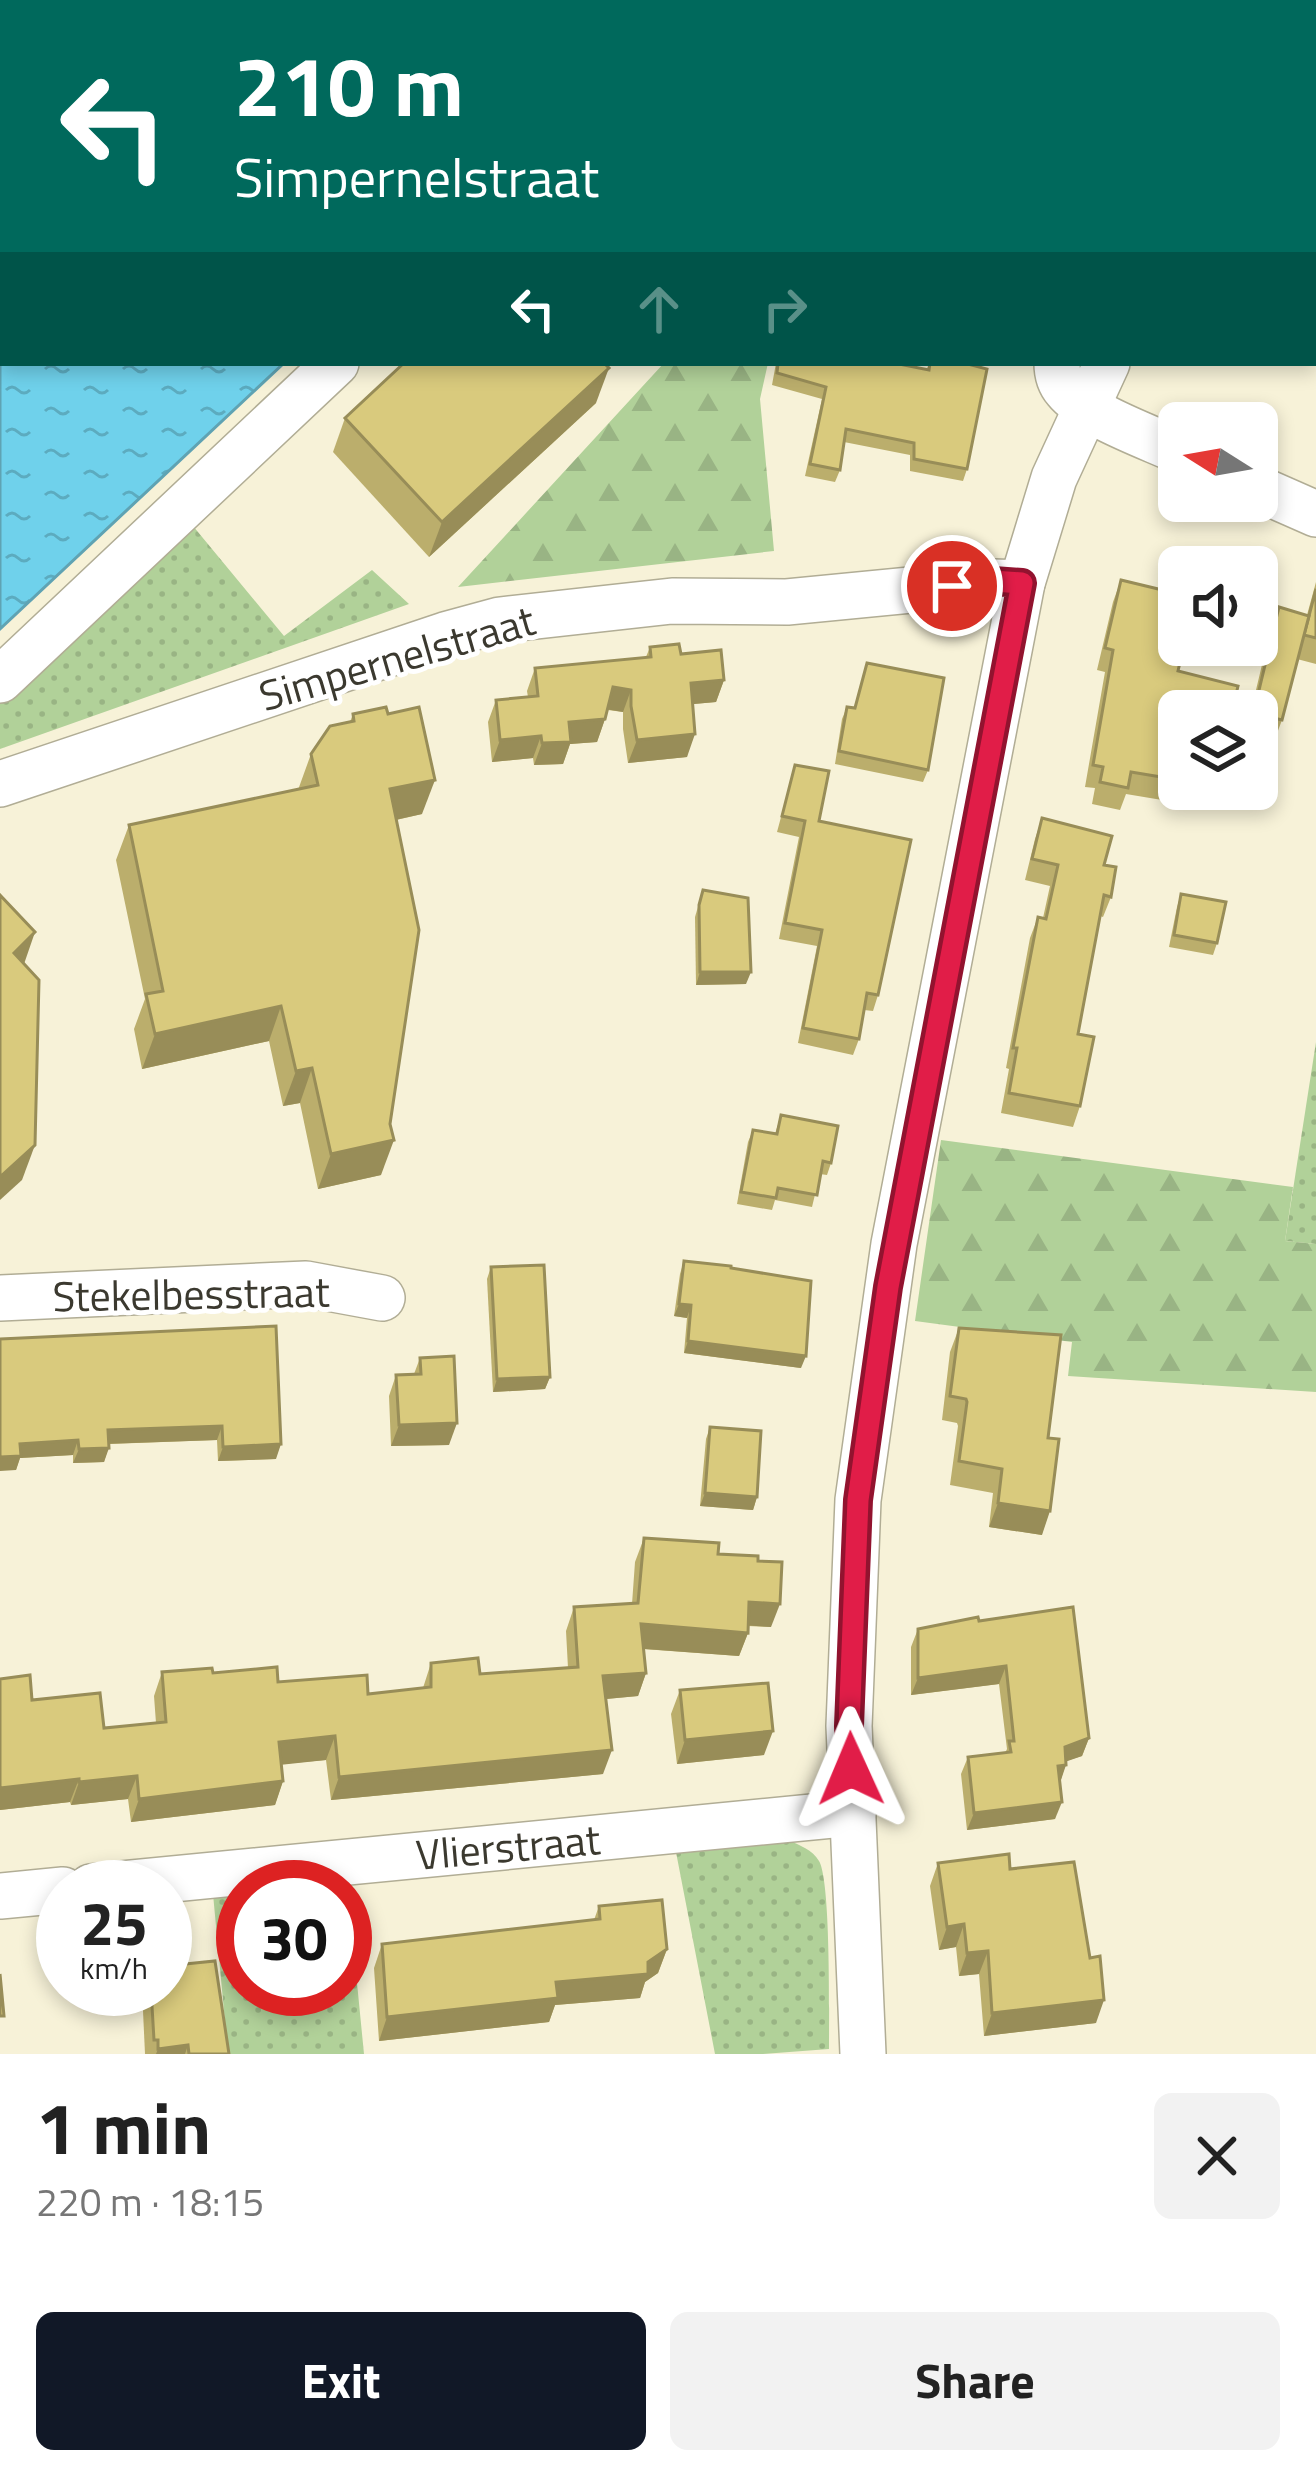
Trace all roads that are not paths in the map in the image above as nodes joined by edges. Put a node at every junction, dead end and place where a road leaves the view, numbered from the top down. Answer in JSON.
{"nodes":[{"id":1,"x":333,"y":366,"type":"edge"},
{"id":2,"x":1056,"y":366,"type":"edge"},
{"id":3,"x":1106,"y":366,"type":"edge"},
{"id":4,"x":1086,"y":407,"type":"junction"},
{"id":5,"x":1158,"y":442,"type":"edge"},
{"id":6,"x":1278,"y":497,"type":"edge"},
{"id":7,"x":1316,"y":514,"type":"edge"},
{"id":8,"x":1022,"y":583,"type":"junction"},
{"id":9,"x":0,"y":680,"type":"edge"},
{"id":10,"x":0,"y":784,"type":"edge"},
{"id":11,"x":0,"y":1298,"type":"edge"},
{"id":12,"x":382,"y":1298,"type":"dead end"},
{"id":13,"x":853,"y":1813,"type":"junction"},
{"id":14,"x":192,"y":1877,"type":"edge"},
{"id":15,"x":36,"y":1893,"type":"edge"},
{"id":16,"x":0,"y":1896,"type":"edge"},
{"id":17,"x":863,"y":2054,"type":"edge"}],
"edges":[{"from":1,"to":9,"type":"street"},
{"from":2,"to":4,"type":"street"},
{"from":3,"to":4,"type":"street"},
{"from":4,"to":5,"type":"street"},
{"from":4,"to":8,"type":"street"},
{"from":6,"to":7,"type":"street"},
{"from":8,"to":10,"type":"street","name":"Simpernelstraat"},
{"from":8,"to":13,"type":"street"},
{"from":11,"to":12,"type":"street","name":"Stekelbesstraat"},
{"from":13,"to":14,"type":"street","name":"Vlierstraat"},
{"from":13,"to":17,"type":"street"},
{"from":15,"to":16,"type":"street"}]}
